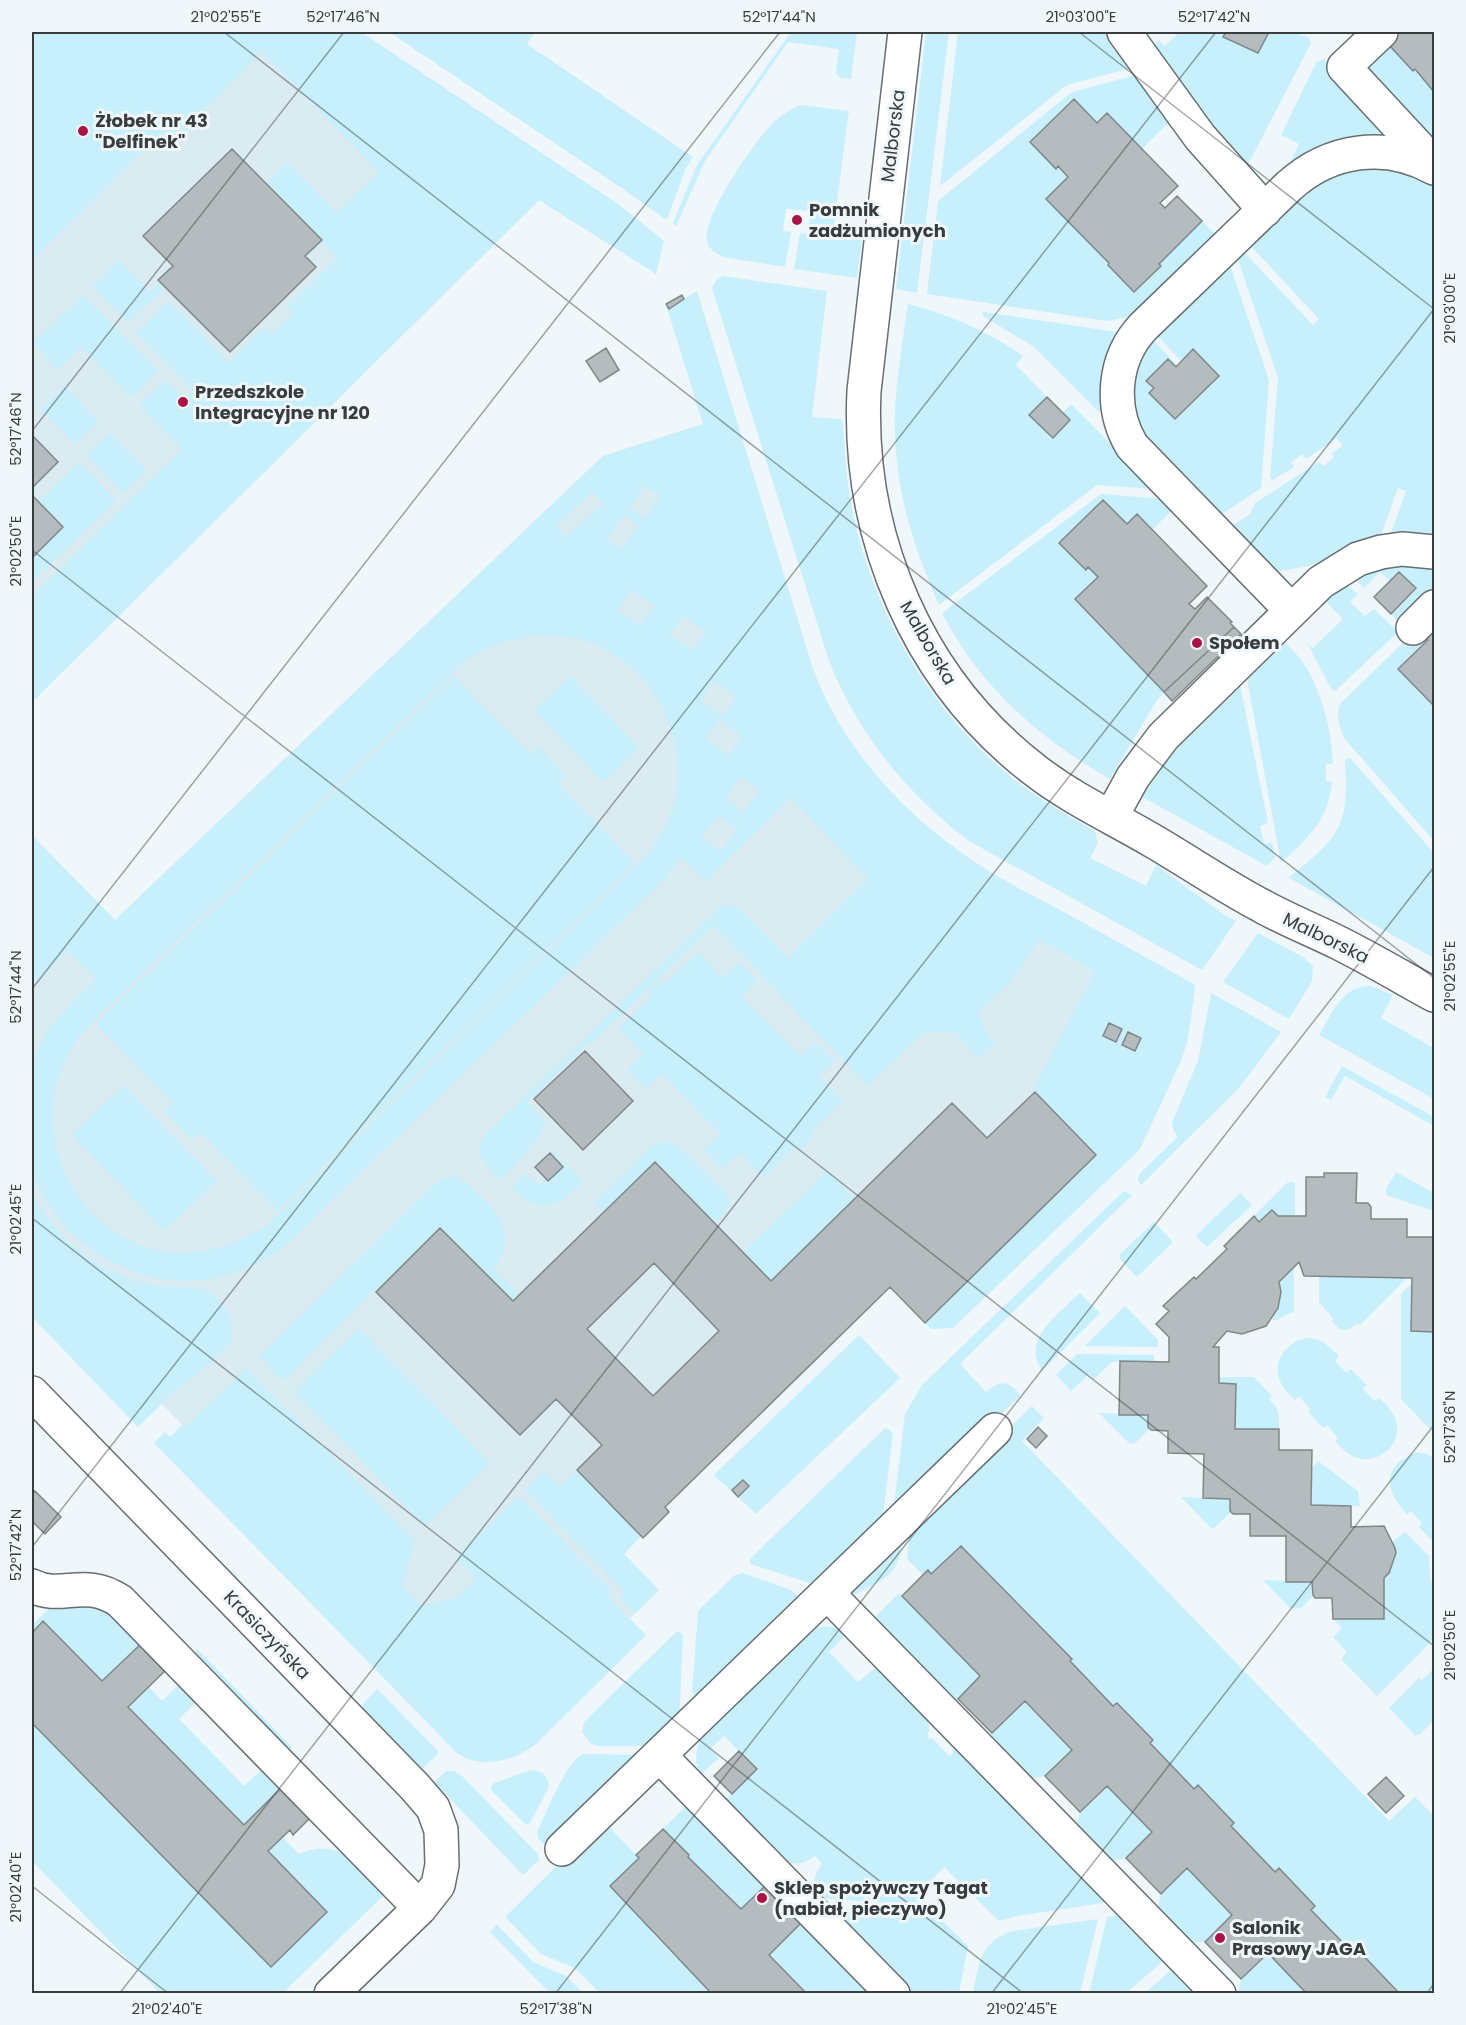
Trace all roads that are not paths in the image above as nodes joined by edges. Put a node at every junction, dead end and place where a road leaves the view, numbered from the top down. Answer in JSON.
{"nodes":[{"id":1,"x":905,"y":32,"type":"edge"},
{"id":2,"x":1124,"y":32,"type":"edge"},
{"id":3,"x":1381,"y":32,"type":"edge"},
{"id":4,"x":1434,"y":166,"type":"edge"},
{"id":5,"x":1265,"y":210,"type":"junction"},
{"id":6,"x":1434,"y":552,"type":"edge"},
{"id":7,"x":1291,"y":610,"type":"junction"},
{"id":8,"x":1111,"y":817,"type":"junction"},
{"id":9,"x":1434,"y":995,"type":"edge"},
{"id":10,"x":32,"y":1393,"type":"edge"},
{"id":11,"x":995,"y":1430,"type":"dead end"},
{"id":12,"x":32,"y":1586,"type":"edge"},
{"id":13,"x":827,"y":1593,"type":"junction"},
{"id":14,"x":659,"y":1755,"type":"junction"},
{"id":15,"x":562,"y":1849,"type":"dead end"},
{"id":16,"x":424,"y":1904,"type":"junction"},
{"id":17,"x":332,"y":1994,"type":"edge"},
{"id":18,"x":893,"y":1994,"type":"edge"},
{"id":19,"x":1219,"y":1994,"type":"edge"}],
"edges":[{"from":1,"to":8,"type":"street","name":"Malborska"},
{"from":2,"to":5,"type":"street"},
{"from":3,"to":4,"type":"street"},
{"from":4,"to":5,"type":"street"},
{"from":5,"to":7,"type":"street"},
{"from":6,"to":7,"type":"street"},
{"from":7,"to":8,"type":"street"},
{"from":8,"to":9,"type":"street","name":"Malborska"},
{"from":10,"to":16,"type":"street","name":"Krasiczyńska"},
{"from":11,"to":13,"type":"street"},
{"from":12,"to":16,"type":"street"},
{"from":13,"to":14,"type":"street"},
{"from":13,"to":19,"type":"street"},
{"from":14,"to":15,"type":"street"},
{"from":14,"to":18,"type":"street"},
{"from":16,"to":17,"type":"street","name":"Krasiczyńska"}]}
